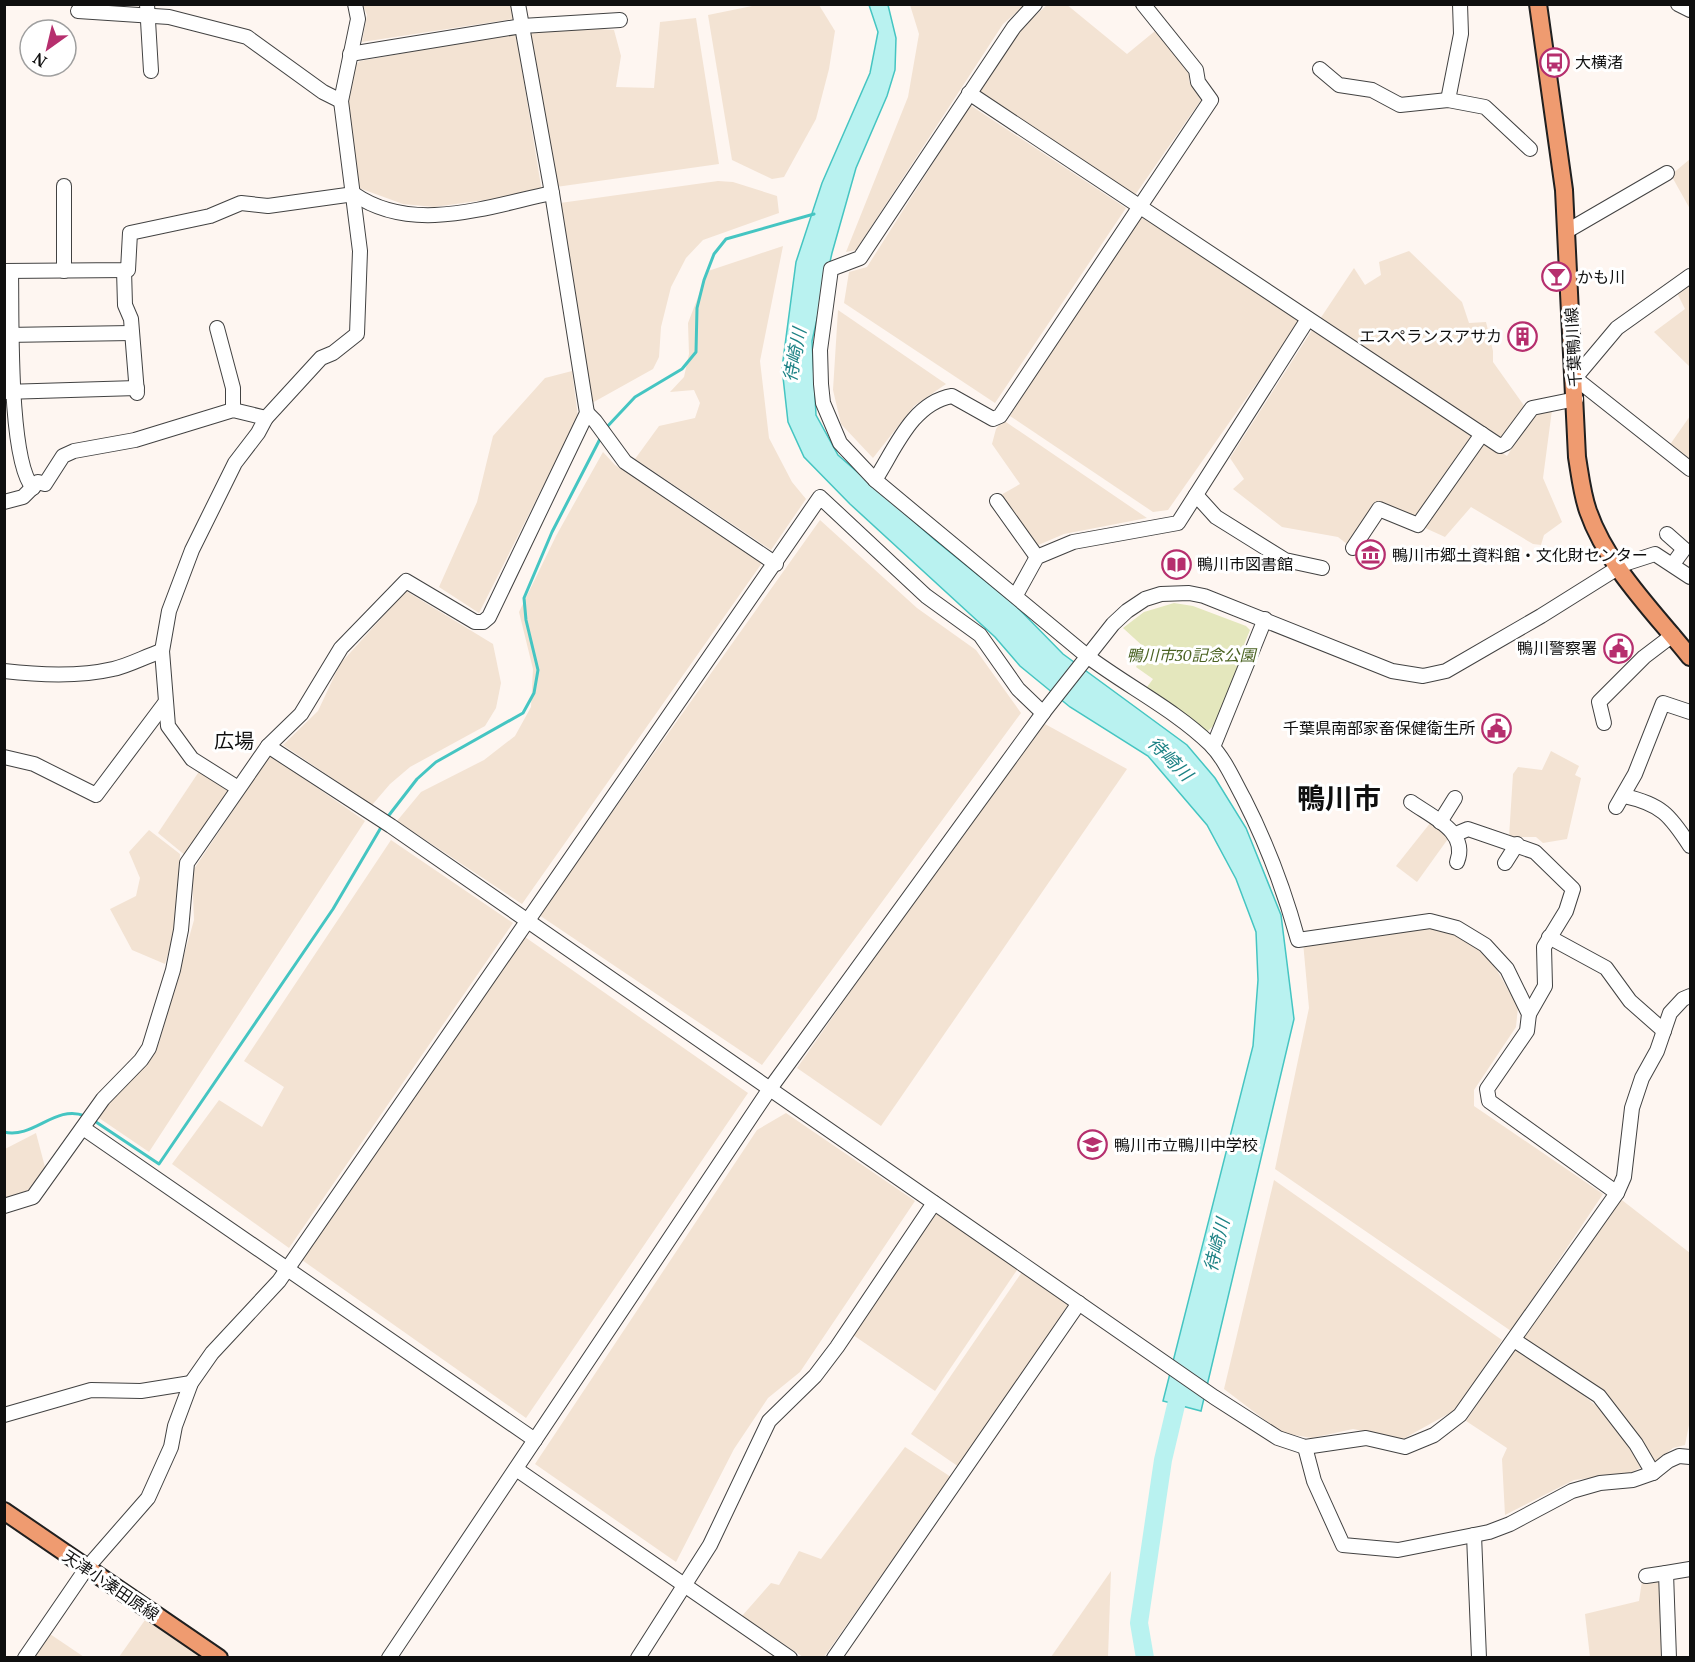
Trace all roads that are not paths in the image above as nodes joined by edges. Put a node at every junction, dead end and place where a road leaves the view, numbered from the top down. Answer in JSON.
{"nodes":[{"id":1,"x":355,"y":4,"type":"edge"},
{"id":2,"x":518,"y":4,"type":"edge"},
{"id":3,"x":1035,"y":4,"type":"edge"},
{"id":4,"x":1143,"y":4,"type":"edge"},
{"id":5,"x":1460,"y":4,"type":"edge"},
{"id":6,"x":1538,"y":4,"type":"edge"},
{"id":7,"x":1678,"y":4,"type":"edge"},
{"id":8,"x":148,"y":9,"type":"edge"},
{"id":9,"x":1690,"y":10,"type":"edge"},
{"id":10,"x":78,"y":11,"type":"dead end"},
{"id":11,"x":620,"y":20,"type":"dead end"},
{"id":12,"x":522,"y":26,"type":"junction"},
{"id":13,"x":350,"y":54,"type":"junction"},
{"id":14,"x":1320,"y":69,"type":"dead end"},
{"id":15,"x":151,"y":71,"type":"dead end"},
{"id":16,"x":969,"y":93,"type":"junction"},
{"id":17,"x":1448,"y":100,"type":"junction"},
{"id":18,"x":341,"y":101,"type":"junction"},
{"id":19,"x":1530,"y":149,"type":"dead end"},
{"id":20,"x":1667,"y":173,"type":"dead end"},
{"id":21,"x":64,"y":186,"type":"dead end"},
{"id":22,"x":552,"y":193,"type":"junction"},
{"id":23,"x":354,"y":194,"type":"junction"},
{"id":24,"x":1138,"y":206,"type":"junction"},
{"id":25,"x":1567,"y":231,"type":"junction"},
{"id":26,"x":124,"y":270,"type":"junction"},
{"id":27,"x":8,"y":271,"type":"edge"},
{"id":28,"x":64,"y":271,"type":"junction"},
{"id":29,"x":1690,"y":276,"type":"edge"},
{"id":30,"x":1308,"y":319,"type":"junction"},
{"id":31,"x":217,"y":328,"type":"dead end"},
{"id":32,"x":132,"y":333,"type":"junction"},
{"id":33,"x":9,"y":335,"type":"edge"},
{"id":34,"x":1575,"y":378,"type":"junction"},
{"id":35,"x":10,"y":392,"type":"edge"},
{"id":36,"x":1576,"y":399,"type":"junction"},
{"id":37,"x":233,"y":410,"type":"junction"},
{"id":38,"x":591,"y":417,"type":"junction"},
{"id":39,"x":266,"y":418,"type":"junction"},
{"id":40,"x":1482,"y":434,"type":"junction"},
{"id":41,"x":10,"y":439,"type":"edge"},
{"id":42,"x":1690,"y":469,"type":"edge"},
{"id":43,"x":875,"y":480,"type":"junction"},
{"id":44,"x":33,"y":488,"type":"junction"},
{"id":45,"x":1196,"y":495,"type":"junction"},
{"id":46,"x":997,"y":501,"type":"dead end"},
{"id":47,"x":4,"y":502,"type":"edge"},
{"id":48,"x":1667,"y":534,"type":"dead end"},
{"id":49,"x":1353,"y":548,"type":"dead end"},
{"id":50,"x":1037,"y":557,"type":"junction"},
{"id":51,"x":776,"y":564,"type":"junction"},
{"id":52,"x":1673,"y":564,"type":"junction"},
{"id":53,"x":1322,"y":568,"type":"dead end"},
{"id":54,"x":1619,"y":568,"type":"junction"},
{"id":55,"x":1690,"y":577,"type":"edge"},
{"id":56,"x":1016,"y":595,"type":"junction"},
{"id":57,"x":1264,"y":619,"type":"junction"},
{"id":58,"x":1673,"y":635,"type":"junction"},
{"id":59,"x":162,"y":651,"type":"junction"},
{"id":60,"x":1086,"y":657,"type":"junction"},
{"id":61,"x":1690,"y":657,"type":"edge"},
{"id":62,"x":4,"y":671,"type":"edge"},
{"id":63,"x":165,"y":703,"type":"junction"},
{"id":64,"x":1044,"y":711,"type":"junction"},
{"id":65,"x":1690,"y":711,"type":"edge"},
{"id":66,"x":1604,"y":723,"type":"dead end"},
{"id":67,"x":268,"y":746,"type":"junction"},
{"id":68,"x":1213,"y":747,"type":"junction"},
{"id":69,"x":4,"y":757,"type":"edge"},
{"id":70,"x":238,"y":788,"type":"junction"},
{"id":71,"x":1624,"y":796,"type":"junction"},
{"id":72,"x":1455,"y":798,"type":"dead end"},
{"id":73,"x":1411,"y":802,"type":"dead end"},
{"id":74,"x":1616,"y":807,"type":"dead end"},
{"id":75,"x":1440,"y":822,"type":"junction"},
{"id":76,"x":1456,"y":834,"type":"junction"},
{"id":77,"x":1517,"y":844,"type":"junction"},
{"id":78,"x":1690,"y":846,"type":"edge"},
{"id":79,"x":1457,"y":862,"type":"dead end"},
{"id":80,"x":1505,"y":863,"type":"dead end"},
{"id":81,"x":527,"y":920,"type":"junction"},
{"id":82,"x":1549,"y":937,"type":"junction"},
{"id":83,"x":1690,"y":996,"type":"edge"},
{"id":84,"x":1529,"y":1014,"type":"junction"},
{"id":85,"x":1664,"y":1031,"type":"junction"},
{"id":86,"x":769,"y":1090,"type":"junction"},
{"id":87,"x":87,"y":1122,"type":"junction"},
{"id":88,"x":1617,"y":1192,"type":"junction"},
{"id":89,"x":934,"y":1203,"type":"junction"},
{"id":90,"x":4,"y":1206,"type":"edge"},
{"id":91,"x":286,"y":1269,"type":"junction"},
{"id":92,"x":1079,"y":1303,"type":"junction"},
{"id":93,"x":1514,"y":1340,"type":"junction"},
{"id":94,"x":191,"y":1383,"type":"junction"},
{"id":95,"x":4,"y":1415,"type":"edge"},
{"id":96,"x":535,"y":1440,"type":"junction"},
{"id":97,"x":1305,"y":1446,"type":"junction"},
{"id":98,"x":1690,"y":1457,"type":"edge"},
{"id":99,"x":516,"y":1469,"type":"junction"},
{"id":100,"x":1653,"y":1473,"type":"junction"},
{"id":101,"x":4,"y":1511,"type":"edge"},
{"id":102,"x":1474,"y":1534,"type":"junction"},
{"id":103,"x":86,"y":1569,"type":"junction"},
{"id":104,"x":1690,"y":1569,"type":"edge"},
{"id":105,"x":1666,"y":1573,"type":"junction"},
{"id":106,"x":1646,"y":1576,"type":"dead end"},
{"id":107,"x":686,"y":1586,"type":"junction"},
{"id":108,"x":25,"y":1658,"type":"edge"},
{"id":109,"x":219,"y":1658,"type":"edge"},
{"id":110,"x":389,"y":1658,"type":"edge"},
{"id":111,"x":638,"y":1658,"type":"edge"},
{"id":112,"x":790,"y":1658,"type":"edge"},
{"id":113,"x":834,"y":1658,"type":"edge"},
{"id":114,"x":1479,"y":1658,"type":"edge"},
{"id":115,"x":1669,"y":1658,"type":"edge"}],
"edges":[{"from":1,"to":13,"type":"street"},
{"from":2,"to":12,"type":"street"},
{"from":3,"to":16,"type":"street"},
{"from":4,"to":24,"type":"street"},
{"from":5,"to":17,"type":"street"},
{"from":6,"to":25,"type":"main road","name":"千葉鴨川線"},
{"from":7,"to":9,"type":"street"},
{"from":8,"to":10,"type":"street"},
{"from":8,"to":15,"type":"street"},
{"from":8,"to":18,"type":"street"},
{"from":11,"to":12,"type":"street"},
{"from":12,"to":13,"type":"street"},
{"from":12,"to":22,"type":"street"},
{"from":13,"to":18,"type":"street"},
{"from":14,"to":17,"type":"street"},
{"from":16,"to":24,"type":"street"},
{"from":16,"to":43,"type":"street"},
{"from":17,"to":19,"type":"street"},
{"from":18,"to":23,"type":"street"},
{"from":20,"to":25,"type":"street"},
{"from":21,"to":28,"type":"street"},
{"from":22,"to":23,"type":"street"},
{"from":22,"to":38,"type":"street"},
{"from":23,"to":26,"type":"street"},
{"from":23,"to":39,"type":"street"},
{"from":24,"to":30,"type":"street"},
{"from":24,"to":43,"type":"street"},
{"from":25,"to":34,"type":"main road","name":"千葉鴨川線"},
{"from":26,"to":28,"type":"street"},
{"from":26,"to":32,"type":"street"},
{"from":27,"to":28,"type":"street"},
{"from":27,"to":33,"type":"street"},
{"from":29,"to":34,"type":"street"},
{"from":30,"to":40,"type":"street"},
{"from":30,"to":45,"type":"street"},
{"from":31,"to":37,"type":"street"},
{"from":32,"to":33,"type":"street"},
{"from":32,"to":35,"type":"street"},
{"from":33,"to":35,"type":"street"},
{"from":34,"to":36,"type":"main road","name":"千葉鴨川線"},
{"from":34,"to":42,"type":"street"},
{"from":35,"to":41,"type":"street"},
{"from":36,"to":40,"type":"street"},
{"from":36,"to":54,"type":"main road","name":"千葉鴨川線"},
{"from":37,"to":39,"type":"street"},
{"from":37,"to":44,"type":"street"},
{"from":38,"to":51,"type":"street"},
{"from":38,"to":67,"type":"street"},
{"from":39,"to":59,"type":"street"},
{"from":40,"to":49,"type":"street"},
{"from":41,"to":44,"type":"street"},
{"from":43,"to":56,"type":"street"},
{"from":44,"to":47,"type":"street"},
{"from":45,"to":50,"type":"street"},
{"from":45,"to":53,"type":"street"},
{"from":46,"to":50,"type":"street"},
{"from":48,"to":52,"type":"street"},
{"from":50,"to":56,"type":"street"},
{"from":51,"to":64,"type":"street"},
{"from":51,"to":81,"type":"street"},
{"from":52,"to":54,"type":"street"},
{"from":52,"to":55,"type":"street"},
{"from":54,"to":57,"type":"street"},
{"from":54,"to":58,"type":"main road","name":"千葉鴨川線"},
{"from":56,"to":60,"type":"street"},
{"from":57,"to":60,"type":"street"},
{"from":57,"to":68,"type":"street"},
{"from":58,"to":61,"type":"main road","name":"千葉鴨川線"},
{"from":58,"to":66,"type":"street"},
{"from":59,"to":62,"type":"street"},
{"from":59,"to":63,"type":"street"},
{"from":60,"to":64,"type":"street"},
{"from":60,"to":68,"type":"street"},
{"from":63,"to":69,"type":"street"},
{"from":63,"to":70,"type":"street"},
{"from":64,"to":86,"type":"street"},
{"from":65,"to":71,"type":"street"},
{"from":67,"to":70,"type":"street"},
{"from":67,"to":81,"type":"street"},
{"from":68,"to":84,"type":"street"},
{"from":70,"to":87,"type":"street"},
{"from":71,"to":74,"type":"street"},
{"from":71,"to":78,"type":"street"},
{"from":72,"to":75,"type":"street"},
{"from":73,"to":75,"type":"street"},
{"from":75,"to":76,"type":"street"},
{"from":76,"to":77,"type":"street"},
{"from":76,"to":79,"type":"street"},
{"from":77,"to":80,"type":"street"},
{"from":77,"to":82,"type":"street"},
{"from":81,"to":86,"type":"street"},
{"from":81,"to":91,"type":"street"},
{"from":82,"to":84,"type":"street"},
{"from":82,"to":85,"type":"street"},
{"from":83,"to":85,"type":"street"},
{"from":84,"to":88,"type":"street"},
{"from":85,"to":88,"type":"street"},
{"from":86,"to":89,"type":"street"},
{"from":86,"to":96,"type":"street"},
{"from":87,"to":90,"type":"street"},
{"from":87,"to":91,"type":"street"},
{"from":88,"to":93,"type":"street"},
{"from":89,"to":92,"type":"street"},
{"from":89,"to":107,"type":"street"},
{"from":91,"to":94,"type":"street"},
{"from":91,"to":96,"type":"street"},
{"from":92,"to":97,"type":"street"},
{"from":92,"to":113,"type":"street"},
{"from":93,"to":97,"type":"street"},
{"from":93,"to":100,"type":"street"},
{"from":94,"to":95,"type":"street"},
{"from":94,"to":103,"type":"street"},
{"from":96,"to":99,"type":"street"},
{"from":97,"to":102,"type":"street"},
{"from":98,"to":100,"type":"street"},
{"from":99,"to":107,"type":"street"},
{"from":99,"to":110,"type":"street"},
{"from":100,"to":102,"type":"street"},
{"from":101,"to":103,"type":"main road","name":"天津小湊田原線"},
{"from":102,"to":114,"type":"street"},
{"from":103,"to":108,"type":"street"},
{"from":103,"to":109,"type":"main road","name":"天津小湊田原線"},
{"from":104,"to":105,"type":"street"},
{"from":105,"to":106,"type":"street"},
{"from":105,"to":115,"type":"street"},
{"from":107,"to":111,"type":"street"},
{"from":107,"to":112,"type":"street"}]}
